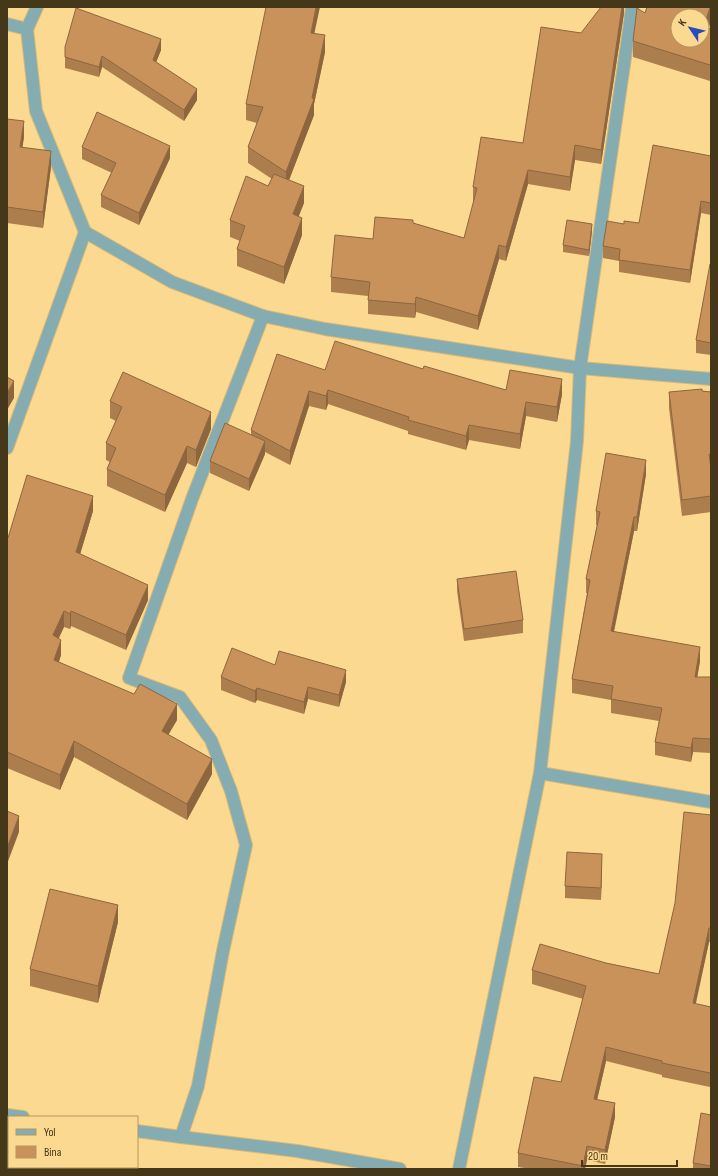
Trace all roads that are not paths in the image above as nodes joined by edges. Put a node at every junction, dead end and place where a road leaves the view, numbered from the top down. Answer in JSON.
{"nodes":[{"id":1,"x":37,"y":7,"type":"edge"},
{"id":2,"x":632,"y":7,"type":"edge"},
{"id":3,"x":7,"y":24,"type":"edge"},
{"id":4,"x":27,"y":29,"type":"junction"},
{"id":5,"x":86,"y":232,"type":"junction"},
{"id":6,"x":262,"y":316,"type":"junction"},
{"id":7,"x":580,"y":368,"type":"junction"},
{"id":8,"x":711,"y":379,"type":"edge"},
{"id":9,"x":7,"y":448,"type":"edge"},
{"id":10,"x":540,"y":773,"type":"junction"},
{"id":11,"x":711,"y":802,"type":"edge"},
{"id":12,"x":138,"y":1131,"type":"edge"},
{"id":13,"x":182,"y":1137,"type":"junction"},
{"id":14,"x":400,"y":1169,"type":"edge"},
{"id":15,"x":459,"y":1169,"type":"edge"}],
"edges":[{"from":1,"to":4,"type":"street"},
{"from":2,"to":7,"type":"street"},
{"from":3,"to":4,"type":"street"},
{"from":4,"to":5,"type":"street"},
{"from":5,"to":6,"type":"street"},
{"from":5,"to":9,"type":"street"},
{"from":6,"to":7,"type":"street"},
{"from":6,"to":13,"type":"street"},
{"from":7,"to":8,"type":"street"},
{"from":7,"to":10,"type":"street"},
{"from":10,"to":11,"type":"street"},
{"from":10,"to":15,"type":"street"},
{"from":12,"to":13,"type":"street"},
{"from":13,"to":14,"type":"street"}]}
